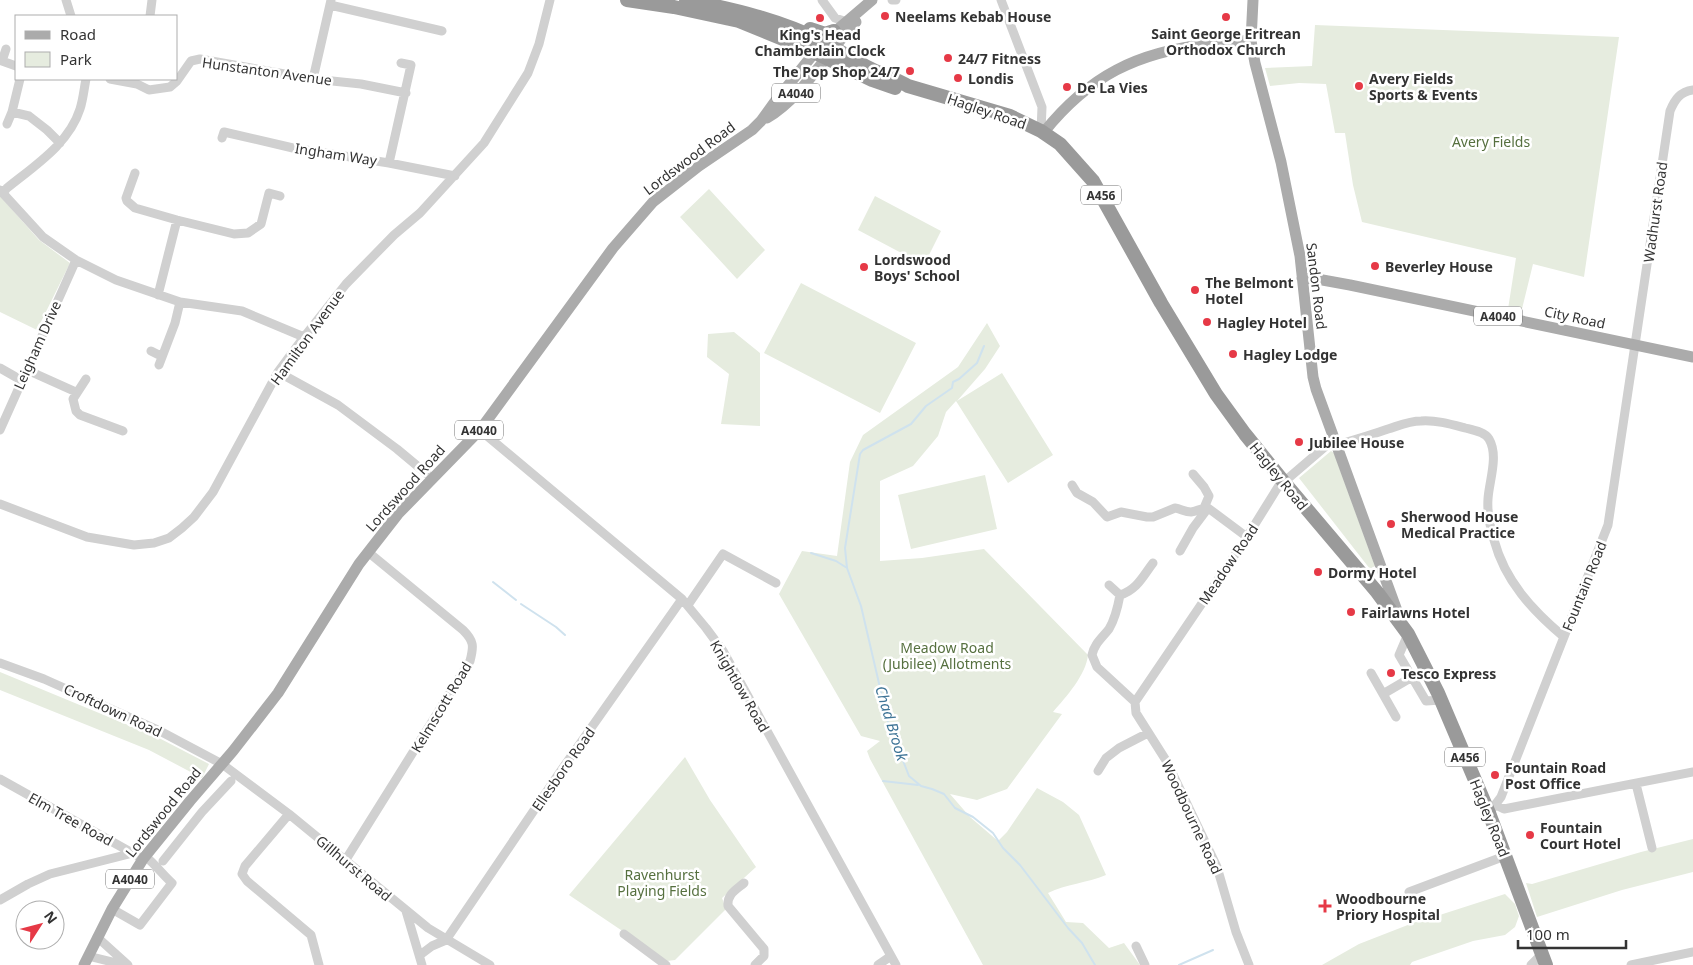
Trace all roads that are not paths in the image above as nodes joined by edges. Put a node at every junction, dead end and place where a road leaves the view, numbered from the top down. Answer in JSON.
{"nodes":[{"id":1,"x":66,"y":0,"type":"edge"},
{"id":2,"x":152,"y":0,"type":"edge"},
{"id":3,"x":550,"y":0,"type":"edge"},
{"id":4,"x":627,"y":0,"type":"edge"},
{"id":5,"x":686,"y":0,"type":"edge"},
{"id":6,"x":822,"y":0,"type":"edge"},
{"id":7,"x":873,"y":0,"type":"edge"},
{"id":8,"x":892,"y":0,"type":"edge"},
{"id":9,"x":896,"y":0,"type":"edge"},
{"id":10,"x":1001,"y":0,"type":"edge"},
{"id":11,"x":1253,"y":0,"type":"edge"},
{"id":12,"x":330,"y":2,"type":"edge"},
{"id":13,"x":71,"y":15,"type":"edge"},
{"id":14,"x":150,"y":15,"type":"edge"},
{"id":15,"x":847,"y":22,"type":"junction"},
{"id":16,"x":778,"y":23,"type":"junction"},
{"id":17,"x":442,"y":31,"type":"dead end"},
{"id":18,"x":834,"y":31,"type":"junction"},
{"id":19,"x":1251,"y":41,"type":"junction"},
{"id":20,"x":6,"y":49,"type":"dead end"},
{"id":21,"x":823,"y":50,"type":"junction"},
{"id":22,"x":401,"y":63,"type":"dead end"},
{"id":23,"x":15,"y":66,"type":"edge"},
{"id":24,"x":178,"y":79,"type":"edge"},
{"id":25,"x":313,"y":79,"type":"junction"},
{"id":26,"x":20,"y":80,"type":"edge"},
{"id":27,"x":86,"y":80,"type":"edge"},
{"id":28,"x":119,"y":80,"type":"edge"},
{"id":29,"x":177,"y":80,"type":"edge"},
{"id":30,"x":138,"y":82,"type":"edge"},
{"id":31,"x":1693,"y":90,"type":"edge"},
{"id":32,"x":406,"y":93,"type":"junction"},
{"id":33,"x":12,"y":112,"type":"junction"},
{"id":34,"x":7,"y":124,"type":"dead end"},
{"id":35,"x":1043,"y":131,"type":"junction"},
{"id":36,"x":222,"y":138,"type":"dead end"},
{"id":37,"x":60,"y":143,"type":"junction"},
{"id":38,"x":389,"y":163,"type":"junction"},
{"id":39,"x":135,"y":173,"type":"dead end"},
{"id":40,"x":455,"y":176,"type":"junction"},
{"id":41,"x":1,"y":191,"type":"edge"},
{"id":42,"x":280,"y":196,"type":"dead end"},
{"id":43,"x":177,"y":220,"type":"junction"},
{"id":44,"x":76,"y":260,"type":"junction"},
{"id":45,"x":1302,"y":278,"type":"junction"},
{"id":46,"x":158,"y":294,"type":"junction"},
{"id":47,"x":180,"y":302,"type":"junction"},
{"id":48,"x":304,"y":337,"type":"junction"},
{"id":49,"x":1635,"y":346,"type":"junction"},
{"id":50,"x":151,"y":351,"type":"dead end"},
{"id":51,"x":1693,"y":358,"type":"edge"},
{"id":52,"x":0,"y":368,"type":"edge"},
{"id":53,"x":27,"y":370,"type":"junction"},
{"id":54,"x":278,"y":372,"type":"junction"},
{"id":55,"x":86,"y":378,"type":"dead end"},
{"id":56,"x":21,"y":380,"type":"junction"},
{"id":57,"x":76,"y":392,"type":"junction"},
{"id":58,"x":0,"y":430,"type":"edge"},
{"id":59,"x":480,"y":430,"type":"junction"},
{"id":60,"x":123,"y":431,"type":"dead end"},
{"id":61,"x":1336,"y":442,"type":"junction"},
{"id":62,"x":1193,"y":474,"type":"dead end"},
{"id":63,"x":433,"y":479,"type":"junction"},
{"id":64,"x":1284,"y":481,"type":"junction"},
{"id":65,"x":1072,"y":485,"type":"dead end"},
{"id":66,"x":0,"y":504,"type":"edge"},
{"id":67,"x":1206,"y":508,"type":"junction"},
{"id":68,"x":1247,"y":536,"type":"junction"},
{"id":69,"x":1180,"y":551,"type":"dead end"},
{"id":70,"x":368,"y":552,"type":"junction"},
{"id":71,"x":1153,"y":563,"type":"dead end"},
{"id":72,"x":1382,"y":568,"type":"junction"},
{"id":73,"x":776,"y":583,"type":"dead end"},
{"id":74,"x":1109,"y":585,"type":"dead end"},
{"id":75,"x":1377,"y":592,"type":"junction"},
{"id":76,"x":1120,"y":595,"type":"junction"},
{"id":77,"x":685,"y":602,"type":"junction"},
{"id":78,"x":1405,"y":629,"type":"junction"},
{"id":79,"x":1564,"y":637,"type":"junction"},
{"id":80,"x":0,"y":663,"type":"edge"},
{"id":81,"x":1371,"y":673,"type":"dead end"},
{"id":82,"x":1412,"y":677,"type":"junction"},
{"id":83,"x":1383,"y":694,"type":"junction"},
{"id":84,"x":1441,"y":700,"type":"junction"},
{"id":85,"x":1135,"y":702,"type":"junction"},
{"id":86,"x":1396,"y":717,"type":"dead end"},
{"id":87,"x":1148,"y":733,"type":"junction"},
{"id":88,"x":222,"y":764,"type":"junction"},
{"id":89,"x":1098,"y":771,"type":"dead end"},
{"id":90,"x":1693,"y":772,"type":"edge"},
{"id":91,"x":231,"y":781,"type":"dead end"},
{"id":92,"x":2,"y":783,"type":"edge"},
{"id":93,"x":1636,"y":784,"type":"junction"},
{"id":94,"x":1493,"y":809,"type":"junction"},
{"id":95,"x":289,"y":814,"type":"junction"},
{"id":96,"x":160,"y":838,"type":"junction"},
{"id":97,"x":173,"y":847,"type":"junction"},
{"id":98,"x":1652,"y":848,"type":"dead end"},
{"id":99,"x":140,"y":856,"type":"junction"},
{"id":100,"x":1506,"y":856,"type":"junction"},
{"id":101,"x":163,"y":861,"type":"dead end"},
{"id":102,"x":346,"y":861,"type":"junction"},
{"id":103,"x":744,"y":883,"type":"dead end"},
{"id":104,"x":1409,"y":892,"type":"dead end"},
{"id":105,"x":0,"y":900,"type":"edge"},
{"id":106,"x":112,"y":909,"type":"junction"},
{"id":107,"x":406,"y":911,"type":"junction"},
{"id":108,"x":624,"y":934,"type":"dead end"},
{"id":109,"x":97,"y":937,"type":"junction"},
{"id":110,"x":446,"y":940,"type":"junction"},
{"id":111,"x":1136,"y":946,"type":"dead end"},
{"id":112,"x":1693,"y":952,"type":"edge"},
{"id":113,"x":420,"y":955,"type":"junction"},
{"id":114,"x":891,"y":956,"type":"junction"},
{"id":115,"x":1544,"y":959,"type":"edge"},
{"id":116,"x":86,"y":960,"type":"edge"},
{"id":117,"x":126,"y":965,"type":"edge"},
{"id":118,"x":319,"y":965,"type":"edge"},
{"id":119,"x":422,"y":965,"type":"edge"},
{"id":120,"x":490,"y":965,"type":"edge"},
{"id":121,"x":666,"y":965,"type":"edge"},
{"id":122,"x":755,"y":965,"type":"edge"},
{"id":123,"x":878,"y":965,"type":"edge"},
{"id":124,"x":896,"y":965,"type":"edge"},
{"id":125,"x":1145,"y":965,"type":"edge"},
{"id":126,"x":1249,"y":965,"type":"edge"},
{"id":127,"x":1530,"y":965,"type":"edge"},
{"id":128,"x":1631,"y":965,"type":"edge"}],
"edges":[{"from":1,"to":13,"type":"street"},
{"from":2,"to":14,"type":"street"},
{"from":3,"to":40,"type":"street","name":"Hamilton Avenue"},
{"from":4,"to":21,"type":"highway","number":"A456"},
{"from":5,"to":16,"type":"highway","number":"A456"},
{"from":6,"to":15,"type":"street"},
{"from":7,"to":15,"type":"main road"},
{"from":7,"to":21,"type":"main road"},
{"from":8,"to":9,"type":"street"},
{"from":10,"to":35,"type":"street"},
{"from":11,"to":19,"type":"main road","name":"Sandon Road"},
{"from":12,"to":17,"type":"street"},
{"from":12,"to":25,"type":"street"},
{"from":15,"to":18,"type":"main road"},
{"from":16,"to":18,"type":"highway","number":"A456"},
{"from":16,"to":21,"type":"highway","number":"A456"},
{"from":18,"to":21,"type":"main road"},
{"from":19,"to":35,"type":"main road"},
{"from":19,"to":45,"type":"main road","name":"Sandon Road"},
{"from":20,"to":23,"type":"street"},
{"from":21,"to":35,"type":"highway","name":"Hagley Road","number":"A456"},
{"from":21,"to":59,"type":"main road","name":"Lordswood Road","number":"A4040"},
{"from":22,"to":32,"type":"street"},
{"from":24,"to":25,"type":"street","name":"Hunstanton Avenue"},
{"from":25,"to":32,"type":"street","name":"Hunstanton Avenue"},
{"from":26,"to":33,"type":"street"},
{"from":27,"to":37,"type":"street"},
{"from":28,"to":30,"type":"street","name":"Hunstanton Avenue"},
{"from":29,"to":30,"type":"street","name":"Hunstanton Avenue"},
{"from":31,"to":49,"type":"street","name":"Wadhurst Road"},
{"from":32,"to":38,"type":"street"},
{"from":33,"to":34,"type":"street"},
{"from":33,"to":37,"type":"street"},
{"from":35,"to":64,"type":"highway","name":"Hagley Road","number":"A456"},
{"from":36,"to":38,"type":"street","name":"Ingham Way"},
{"from":37,"to":41,"type":"street"},
{"from":38,"to":40,"type":"street","name":"Ingham Way"},
{"from":39,"to":43,"type":"street"},
{"from":40,"to":48,"type":"street","name":"Hamilton Avenue"},
{"from":41,"to":44,"type":"street"},
{"from":42,"to":43,"type":"street"},
{"from":43,"to":46,"type":"street"},
{"from":44,"to":46,"type":"street"},
{"from":44,"to":53,"type":"street","name":"Leigham Drive"},
{"from":45,"to":49,"type":"main road","name":"City Road","number":"A4040"},
{"from":45,"to":61,"type":"main road","name":"Sandon Road"},
{"from":46,"to":47,"type":"street"},
{"from":47,"to":48,"type":"street"},
{"from":47,"to":50,"type":"street"},
{"from":48,"to":54,"type":"street","name":"Hamilton Avenue"},
{"from":49,"to":51,"type":"main road","name":"City Road","number":"A4040"},
{"from":49,"to":79,"type":"street","name":"Fountain Road"},
{"from":52,"to":56,"type":"street"},
{"from":53,"to":56,"type":"street","name":"Leigham Drive"},
{"from":53,"to":57,"type":"street"},
{"from":54,"to":63,"type":"street"},
{"from":54,"to":66,"type":"street","name":"Hamilton Avenue"},
{"from":55,"to":57,"type":"street"},
{"from":56,"to":58,"type":"street","name":"Leigham Drive"},
{"from":57,"to":60,"type":"street"},
{"from":59,"to":63,"type":"main road","name":"Lordswood Road","number":"A4040"},
{"from":59,"to":77,"type":"street","name":"Knightlow Road"},
{"from":61,"to":64,"type":"street","name":"Meadow Road"},
{"from":61,"to":72,"type":"main road","name":"Sandon Road"},
{"from":61,"to":79,"type":"street"},
{"from":62,"to":67,"type":"street"},
{"from":63,"to":70,"type":"main road","name":"Lordswood Road","number":"A4040"},
{"from":64,"to":68,"type":"street","name":"Meadow Road"},
{"from":64,"to":75,"type":"highway","name":"Hagley Road","number":"A456"},
{"from":65,"to":67,"type":"street"},
{"from":67,"to":68,"type":"street"},
{"from":67,"to":69,"type":"street"},
{"from":68,"to":85,"type":"street","name":"Meadow Road"},
{"from":70,"to":88,"type":"main road","name":"Lordswood Road","number":"A4040"},
{"from":70,"to":102,"type":"street","name":"Kelmscott Road"},
{"from":71,"to":76,"type":"street"},
{"from":72,"to":75,"type":"main road"},
{"from":72,"to":78,"type":"main road","name":"Sandon Road"},
{"from":73,"to":77,"type":"street","name":"Ellesboro Road"},
{"from":74,"to":76,"type":"street"},
{"from":75,"to":78,"type":"highway","name":"Hagley Road","number":"A456"},
{"from":76,"to":85,"type":"street"},
{"from":77,"to":110,"type":"street","name":"Ellesboro Road"},
{"from":77,"to":114,"type":"street","name":"Knightlow Road"},
{"from":78,"to":82,"type":"street"},
{"from":78,"to":84,"type":"highway","name":"Hagley Road","number":"A456"},
{"from":79,"to":94,"type":"street","name":"Fountain Road"},
{"from":80,"to":88,"type":"street","name":"Croftdown Road"},
{"from":81,"to":83,"type":"street"},
{"from":82,"to":83,"type":"street"},
{"from":82,"to":84,"type":"street"},
{"from":83,"to":86,"type":"street"},
{"from":84,"to":94,"type":"highway","name":"Hagley Road","number":"A456"},
{"from":85,"to":87,"type":"street","name":"Woodbourne Road"},
{"from":87,"to":89,"type":"street"},
{"from":87,"to":126,"type":"street","name":"Woodbourne Road"},
{"from":88,"to":95,"type":"street","name":"Gillhurst Road"},
{"from":88,"to":96,"type":"main road","name":"Lordswood Road","number":"A4040"},
{"from":90,"to":93,"type":"street"},
{"from":91,"to":97,"type":"street"},
{"from":92,"to":99,"type":"street","name":"Elm Tree Road"},
{"from":93,"to":94,"type":"street"},
{"from":93,"to":98,"type":"street"},
{"from":94,"to":100,"type":"highway","name":"Hagley Road","number":"A456"},
{"from":95,"to":102,"type":"street","name":"Gillhurst Road"},
{"from":95,"to":118,"type":"street"},
{"from":96,"to":97,"type":"street"},
{"from":96,"to":99,"type":"main road","name":"Lordswood Road","number":"A4040"},
{"from":97,"to":101,"type":"street"},
{"from":99,"to":105,"type":"street"},
{"from":99,"to":106,"type":"main road","name":"Lordswood Road","number":"A4040"},
{"from":99,"to":106,"type":"street","name":"Elm Tree Road"},
{"from":100,"to":104,"type":"street"},
{"from":100,"to":115,"type":"highway","name":"Hagley Road","number":"A456"},
{"from":102,"to":107,"type":"street","name":"Gillhurst Road"},
{"from":103,"to":122,"type":"street"},
{"from":106,"to":109,"type":"main road","name":"Lordswood Road","number":"A4040"},
{"from":107,"to":110,"type":"street","name":"Gillhurst Road"},
{"from":107,"to":113,"type":"street"},
{"from":108,"to":121,"type":"street"},
{"from":109,"to":116,"type":"main road","name":"Lordswood Road","number":"A4040"},
{"from":109,"to":117,"type":"street"},
{"from":110,"to":113,"type":"street"},
{"from":110,"to":120,"type":"street","name":"Gillhurst Road"},
{"from":111,"to":125,"type":"street"},
{"from":112,"to":128,"type":"street"},
{"from":113,"to":119,"type":"street"},
{"from":114,"to":123,"type":"street"},
{"from":114,"to":124,"type":"street","name":"Knightlow Road"},
{"from":115,"to":127,"type":"street"},
{"from":116,"to":117,"type":"street"}]}
